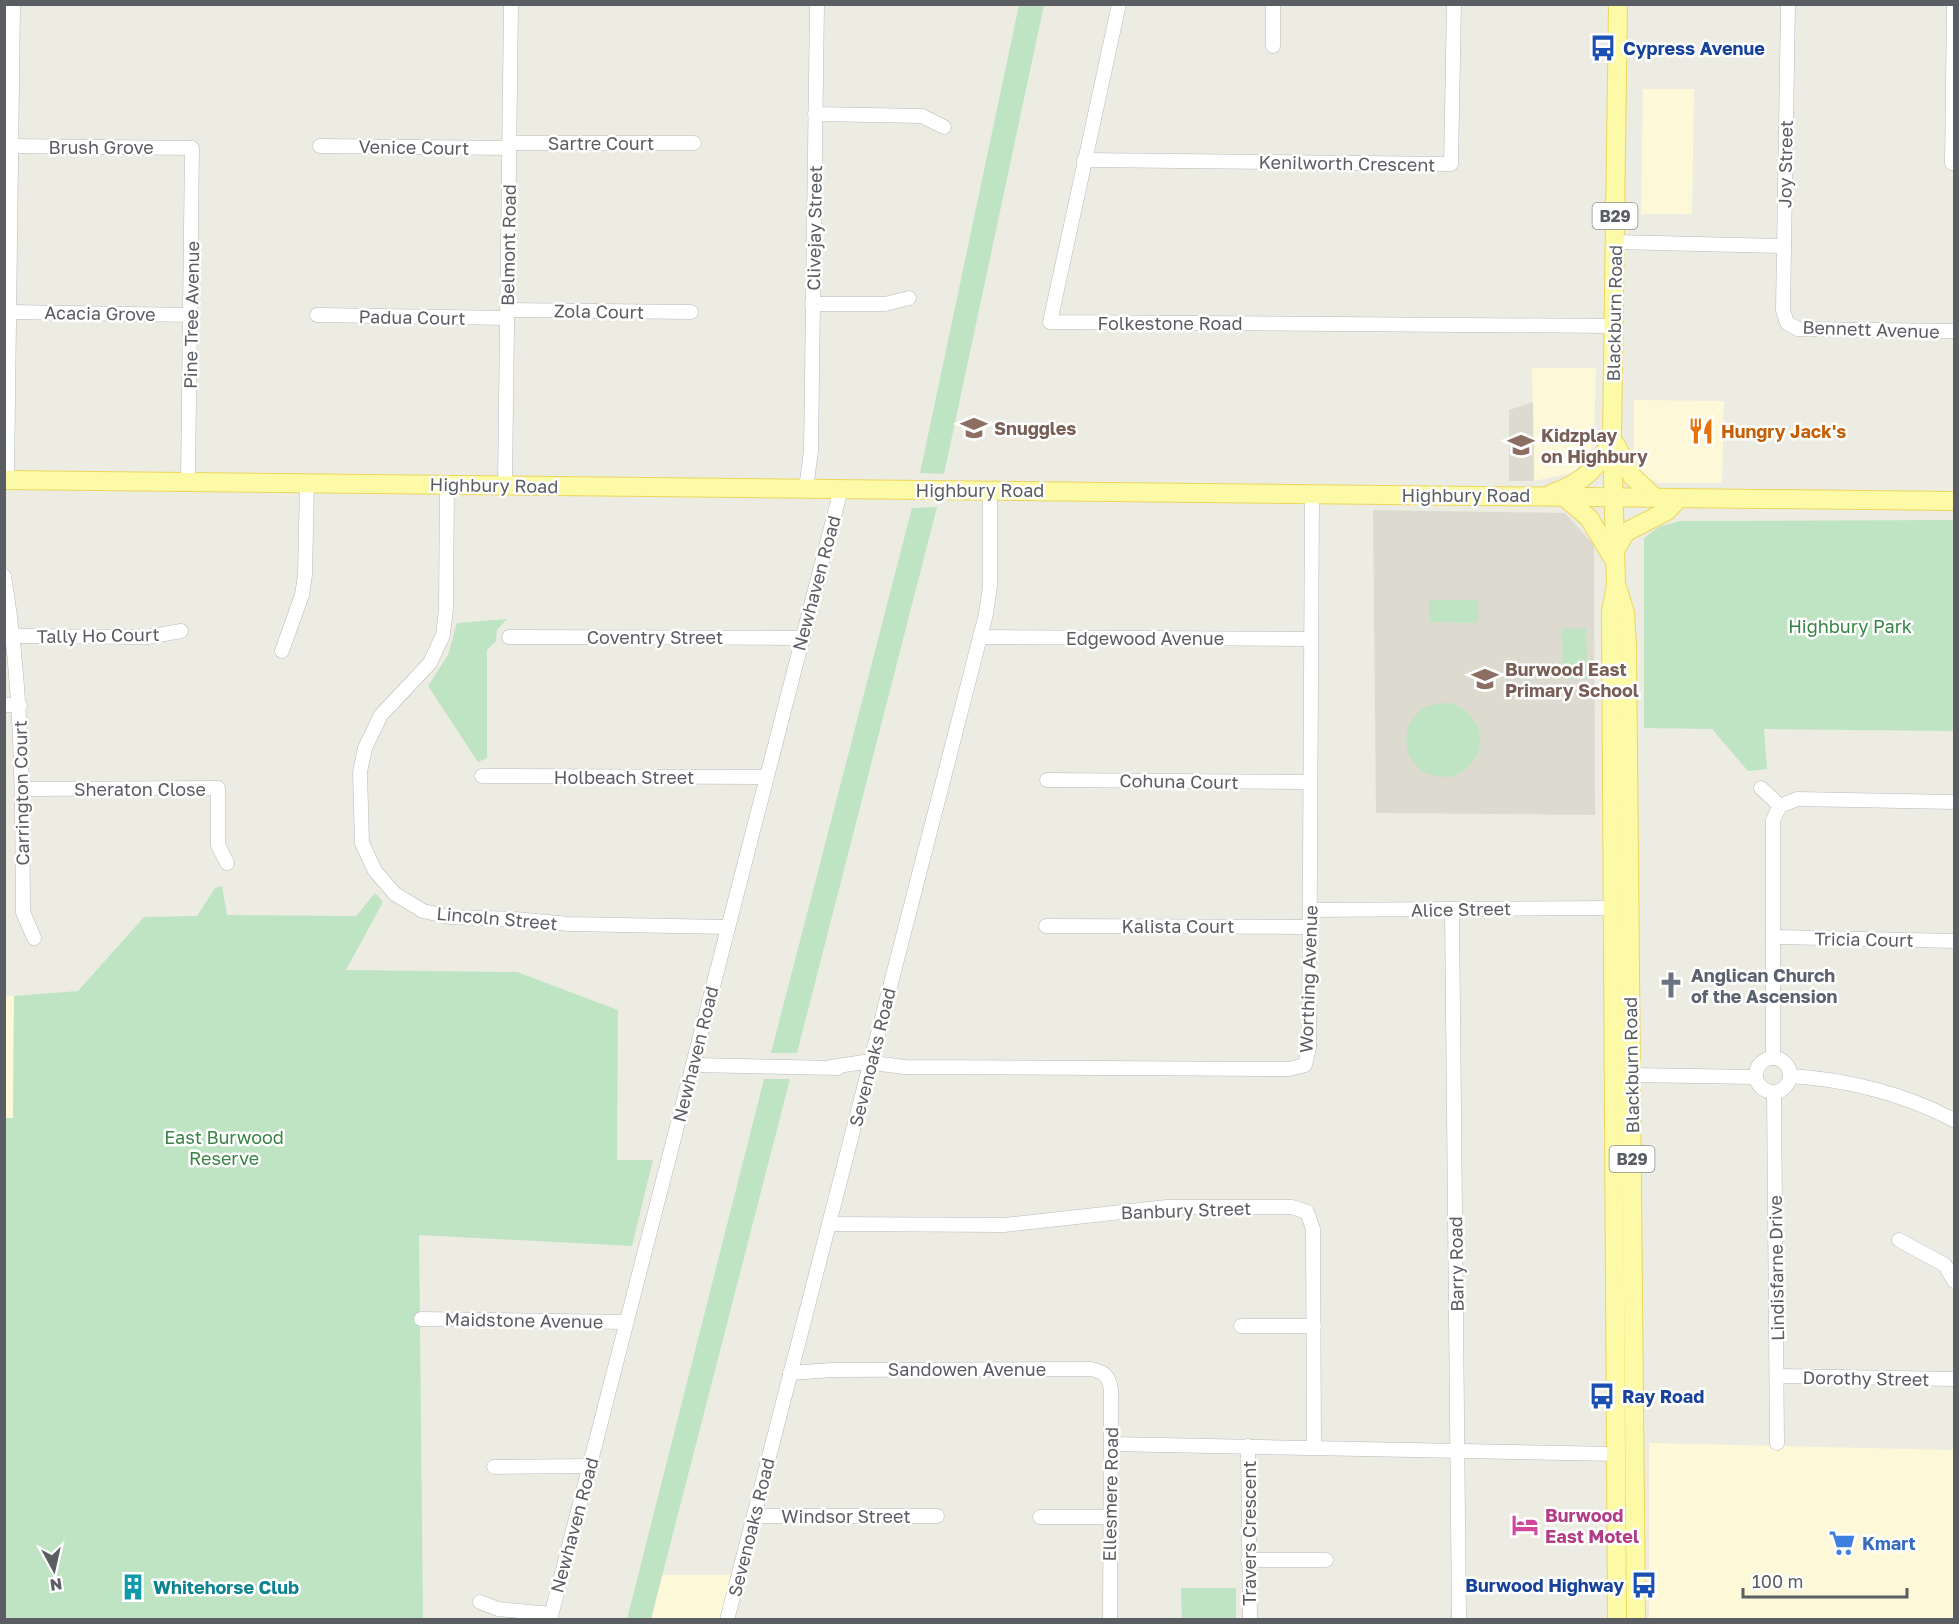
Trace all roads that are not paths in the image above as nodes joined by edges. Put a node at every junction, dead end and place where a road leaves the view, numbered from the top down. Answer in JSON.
{"nodes":[{"id":1,"x":13,"y":4,"type":"edge"},
{"id":2,"x":511,"y":4,"type":"edge"},
{"id":3,"x":817,"y":4,"type":"edge"},
{"id":4,"x":1119,"y":4,"type":"edge"},
{"id":5,"x":1273,"y":4,"type":"edge"},
{"id":6,"x":1454,"y":4,"type":"edge"},
{"id":7,"x":1618,"y":4,"type":"edge"},
{"id":8,"x":1788,"y":4,"type":"edge"},
{"id":9,"x":1954,"y":4,"type":"edge"},
{"id":10,"x":1273,"y":46,"type":"dead end"},
{"id":11,"x":815,"y":114,"type":"junction"},
{"id":12,"x":944,"y":127,"type":"dead end"},
{"id":13,"x":694,"y":143,"type":"dead end"},
{"id":14,"x":320,"y":146,"type":"dead end"},
{"id":15,"x":509,"y":146,"type":"junction"},
{"id":16,"x":10,"y":147,"type":"junction"},
{"id":17,"x":192,"y":148,"type":"joint"},
{"id":18,"x":1084,"y":160,"type":"junction"},
{"id":19,"x":1954,"y":163,"type":"edge"},
{"id":20,"x":1615,"y":242,"type":"junction"},
{"id":21,"x":1784,"y":246,"type":"junction"},
{"id":22,"x":909,"y":298,"type":"dead end"},
{"id":23,"x":812,"y":304,"type":"junction"},
{"id":24,"x":9,"y":312,"type":"junction"},
{"id":25,"x":691,"y":312,"type":"dead end"},
{"id":26,"x":507,"y":314,"type":"junction"},
{"id":27,"x":191,"y":315,"type":"junction"},
{"id":28,"x":317,"y":315,"type":"dead end"},
{"id":29,"x":1787,"y":323,"type":"joint"},
{"id":30,"x":1614,"y":326,"type":"junction"},
{"id":31,"x":1954,"y":332,"type":"edge"},
{"id":32,"x":1612,"y":433,"type":"junction"},
{"id":33,"x":6,"y":480,"type":"edge"},
{"id":34,"x":189,"y":481,"type":"junction"},
{"id":35,"x":307,"y":483,"type":"junction"},
{"id":36,"x":447,"y":484,"type":"junction"},
{"id":37,"x":505,"y":485,"type":"junction"},
{"id":38,"x":811,"y":488,"type":"junction"},
{"id":39,"x":841,"y":489,"type":"junction"},
{"id":40,"x":990,"y":490,"type":"junction"},
{"id":41,"x":1312,"y":494,"type":"junction"},
{"id":42,"x":1555,"y":496,"type":"junction"},
{"id":43,"x":1613,"y":497,"type":"junction"},
{"id":44,"x":1654,"y":497,"type":"junction"},
{"id":45,"x":1679,"y":498,"type":"junction"},
{"id":46,"x":1954,"y":501,"type":"edge"},
{"id":47,"x":1615,"y":556,"type":"junction"},
{"id":48,"x":4,"y":576,"type":"edge"},
{"id":49,"x":181,"y":631,"type":"dead end"},
{"id":50,"x":15,"y":636,"type":"junction"},
{"id":51,"x":509,"y":637,"type":"dead end"},
{"id":52,"x":980,"y":637,"type":"junction"},
{"id":53,"x":801,"y":638,"type":"junction"},
{"id":54,"x":1311,"y":639,"type":"junction"},
{"id":55,"x":282,"y":651,"type":"dead end"},
{"id":56,"x":4,"y":705,"type":"edge"},
{"id":57,"x":20,"y":705,"type":"junction"},
{"id":58,"x":482,"y":776,"type":"dead end"},
{"id":59,"x":765,"y":777,"type":"junction"},
{"id":60,"x":1047,"y":780,"type":"dead end"},
{"id":61,"x":1310,"y":782,"type":"junction"},
{"id":62,"x":1761,"y":788,"type":"dead end"},
{"id":63,"x":22,"y":789,"type":"junction"},
{"id":64,"x":1954,"y":802,"type":"edge"},
{"id":65,"x":1780,"y":806,"type":"junction"},
{"id":66,"x":227,"y":863,"type":"dead end"},
{"id":67,"x":1621,"y":907,"type":"junction"},
{"id":68,"x":1452,"y":909,"type":"junction"},
{"id":69,"x":1310,"y":910,"type":"junction"},
{"id":70,"x":1046,"y":926,"type":"dead end"},
{"id":71,"x":727,"y":927,"type":"junction"},
{"id":72,"x":1310,"y":927,"type":"junction"},
{"id":73,"x":1773,"y":937,"type":"junction"},
{"id":74,"x":34,"y":938,"type":"dead end"},
{"id":75,"x":1954,"y":941,"type":"edge"},
{"id":76,"x":1773,"y":1058,"type":"junction"},
{"id":77,"x":693,"y":1065,"type":"junction"},
{"id":78,"x":869,"y":1067,"type":"junction"},
{"id":79,"x":1622,"y":1075,"type":"junction"},
{"id":80,"x":1790,"y":1076,"type":"junction"},
{"id":81,"x":1756,"y":1077,"type":"junction"},
{"id":82,"x":1774,"y":1092,"type":"junction"},
{"id":83,"x":1954,"y":1120,"type":"edge"},
{"id":84,"x":830,"y":1224,"type":"junction"},
{"id":85,"x":1899,"y":1240,"type":"dead end"},
{"id":86,"x":1954,"y":1281,"type":"edge"},
{"id":87,"x":422,"y":1319,"type":"dead end"},
{"id":88,"x":626,"y":1322,"type":"junction"},
{"id":89,"x":1241,"y":1326,"type":"dead end"},
{"id":90,"x":1314,"y":1326,"type":"junction"},
{"id":91,"x":791,"y":1368,"type":"junction"},
{"id":92,"x":1103,"y":1371,"type":"joint"},
{"id":93,"x":1777,"y":1376,"type":"junction"},
{"id":94,"x":1954,"y":1380,"type":"edge"},
{"id":95,"x":1777,"y":1443,"type":"dead end"},
{"id":96,"x":1111,"y":1444,"type":"junction"},
{"id":97,"x":1248,"y":1446,"type":"junction"},
{"id":98,"x":1314,"y":1446,"type":"junction"},
{"id":99,"x":1458,"y":1450,"type":"junction"},
{"id":100,"x":1615,"y":1454,"type":"junction"},
{"id":101,"x":1635,"y":1454,"type":"junction"},
{"id":102,"x":590,"y":1466,"type":"junction"},
{"id":103,"x":494,"y":1467,"type":"dead end"},
{"id":104,"x":754,"y":1516,"type":"junction"},
{"id":105,"x":937,"y":1516,"type":"dead end"},
{"id":106,"x":1040,"y":1517,"type":"dead end"},
{"id":107,"x":1108,"y":1517,"type":"junction"},
{"id":108,"x":1248,"y":1560,"type":"junction"},
{"id":109,"x":1326,"y":1560,"type":"dead end"},
{"id":110,"x":480,"y":1602,"type":"dead end"},
{"id":111,"x":550,"y":1617,"type":"edge"},
{"id":112,"x":727,"y":1620,"type":"edge"},
{"id":113,"x":1110,"y":1620,"type":"edge"},
{"id":114,"x":1250,"y":1620,"type":"edge"},
{"id":115,"x":1460,"y":1620,"type":"edge"},
{"id":116,"x":1617,"y":1620,"type":"edge"},
{"id":117,"x":1636,"y":1620,"type":"edge"}],
"edges":[{"from":1,"to":16,"type":"street"},
{"from":2,"to":15,"type":"street","name":"Belmont Road"},
{"from":3,"to":11,"type":"street","name":"Clivejay Street"},
{"from":4,"to":18,"type":"street","name":"Folkestone Road"},
{"from":5,"to":10,"type":"street"},
{"from":6,"to":18,"type":"street","name":"Kenilworth Crescent"},
{"from":7,"to":20,"type":"main road","name":"Blackburn Road","number":"B29"},
{"from":8,"to":21,"type":"street","name":"Joy Street"},
{"from":9,"to":19,"type":"street"},
{"from":11,"to":12,"type":"street"},
{"from":11,"to":23,"type":"street","name":"Clivejay Street"},
{"from":13,"to":15,"type":"street","name":"Sartre Court"},
{"from":14,"to":15,"type":"street","name":"Venice Court"},
{"from":15,"to":26,"type":"street","name":"Belmont Road"},
{"from":16,"to":17,"type":"street","name":"Brush Grove"},
{"from":16,"to":24,"type":"street"},
{"from":17,"to":27,"type":"street","name":"Pine Tree Avenue"},
{"from":18,"to":30,"type":"street","name":"Folkestone Road"},
{"from":20,"to":21,"type":"street"},
{"from":20,"to":30,"type":"main road","name":"Blackburn Road","number":"B29"},
{"from":21,"to":29,"type":"street","name":"Joy Street"},
{"from":22,"to":23,"type":"street"},
{"from":23,"to":38,"type":"street","name":"Clivejay Street"},
{"from":24,"to":27,"type":"street","name":"Acacia Grove"},
{"from":24,"to":33,"type":"street"},
{"from":25,"to":26,"type":"street","name":"Zola Court"},
{"from":26,"to":28,"type":"street","name":"Padua Court"},
{"from":26,"to":37,"type":"street","name":"Belmont Road"},
{"from":27,"to":34,"type":"street","name":"Pine Tree Avenue"},
{"from":29,"to":31,"type":"street","name":"Bennett Avenue"},
{"from":30,"to":32,"type":"main road","name":"Blackburn Road","number":"B29"},
{"from":32,"to":42,"type":"main road"},
{"from":32,"to":43,"type":"main road","name":"Blackburn Road","number":"B29"},
{"from":32,"to":44,"type":"main road"},
{"from":33,"to":34,"type":"main road","name":"Highbury Road"},
{"from":34,"to":35,"type":"main road","name":"Highbury Road"},
{"from":35,"to":36,"type":"main road","name":"Highbury Road"},
{"from":35,"to":55,"type":"street"},
{"from":36,"to":37,"type":"main road","name":"Highbury Road"},
{"from":36,"to":71,"type":"street","name":"Lincoln Street"},
{"from":37,"to":38,"type":"main road","name":"Highbury Road"},
{"from":38,"to":39,"type":"main road","name":"Highbury Road"},
{"from":39,"to":40,"type":"main road","name":"Highbury Road"},
{"from":39,"to":53,"type":"street","name":"Newhaven Road"},
{"from":40,"to":41,"type":"main road","name":"Highbury Road"},
{"from":40,"to":52,"type":"street","name":"Sevenoaks Road"},
{"from":41,"to":42,"type":"main road","name":"Highbury Road"},
{"from":41,"to":54,"type":"street","name":"Worthing Avenue"},
{"from":42,"to":43,"type":"main road","name":"Highbury Road"},
{"from":42,"to":47,"type":"main road"},
{"from":43,"to":44,"type":"main road","name":"Highbury Road"},
{"from":43,"to":47,"type":"main road","name":"Blackburn Road","number":"B29"},
{"from":44,"to":45,"type":"main road","name":"Highbury Road"},
{"from":45,"to":46,"type":"main road","name":"Highbury Road"},
{"from":45,"to":47,"type":"main road"},
{"from":47,"to":67,"type":"main road","name":"Blackburn Road","number":"B29"},
{"from":48,"to":50,"type":"street","name":"Carrington Court"},
{"from":49,"to":50,"type":"street","name":"Tally Ho Court"},
{"from":50,"to":57,"type":"street","name":"Carrington Court"},
{"from":51,"to":53,"type":"street","name":"Coventry Street"},
{"from":52,"to":54,"type":"street","name":"Edgewood Avenue"},
{"from":52,"to":78,"type":"street","name":"Sevenoaks Road"},
{"from":53,"to":59,"type":"street","name":"Newhaven Road"},
{"from":54,"to":61,"type":"street","name":"Worthing Avenue"},
{"from":56,"to":57,"type":"street"},
{"from":57,"to":63,"type":"street","name":"Carrington Court"},
{"from":58,"to":59,"type":"street","name":"Holbeach Street"},
{"from":59,"to":71,"type":"street","name":"Newhaven Road"},
{"from":60,"to":61,"type":"street","name":"Cohuna Court"},
{"from":61,"to":69,"type":"street","name":"Worthing Avenue"},
{"from":62,"to":65,"type":"street"},
{"from":63,"to":66,"type":"street","name":"Sheraton Close"},
{"from":63,"to":74,"type":"street","name":"Carrington Court"},
{"from":64,"to":65,"type":"street"},
{"from":65,"to":73,"type":"street"},
{"from":67,"to":68,"type":"street","name":"Alice Street"},
{"from":67,"to":79,"type":"main road","name":"Blackburn Road","number":"B29"},
{"from":68,"to":69,"type":"street","name":"Alice Street"},
{"from":68,"to":99,"type":"street","name":"Barry Road"},
{"from":69,"to":72,"type":"street","name":"Worthing Avenue"},
{"from":70,"to":72,"type":"street","name":"Kalista Court"},
{"from":71,"to":77,"type":"street","name":"Newhaven Road"},
{"from":72,"to":78,"type":"street","name":"Worthing Avenue"},
{"from":73,"to":75,"type":"street","name":"Tricia Court"},
{"from":73,"to":76,"type":"street"},
{"from":76,"to":80,"type":"street"},
{"from":76,"to":81,"type":"street"},
{"from":77,"to":78,"type":"street","name":"Worthing Avenue"},
{"from":77,"to":88,"type":"street","name":"Newhaven Road"},
{"from":78,"to":84,"type":"street","name":"Sevenoaks Road"},
{"from":79,"to":81,"type":"street"},
{"from":79,"to":100,"type":"main road","name":"Blackburn Road","number":"B29"},
{"from":79,"to":101,"type":"main road","name":"Blackburn Road","number":"B29"},
{"from":80,"to":82,"type":"street"},
{"from":80,"to":83,"type":"street"},
{"from":81,"to":82,"type":"street"},
{"from":82,"to":93,"type":"street","name":"Lindisfarne Drive"},
{"from":84,"to":90,"type":"street","name":"Banbury Street"},
{"from":84,"to":91,"type":"street","name":"Sevenoaks Road"},
{"from":85,"to":86,"type":"street"},
{"from":87,"to":88,"type":"street","name":"Maidstone Avenue"},
{"from":88,"to":102,"type":"street","name":"Newhaven Road"},
{"from":89,"to":90,"type":"street"},
{"from":90,"to":98,"type":"street","name":"Banbury Street"},
{"from":91,"to":92,"type":"street","name":"Sandowen Avenue"},
{"from":91,"to":104,"type":"street","name":"Sevenoaks Road"},
{"from":92,"to":96,"type":"street","name":"Ellesmere Road"},
{"from":93,"to":94,"type":"street","name":"Dorothy Street"},
{"from":93,"to":95,"type":"street","name":"Lindisfarne Drive"},
{"from":96,"to":97,"type":"street"},
{"from":96,"to":107,"type":"street","name":"Ellesmere Road"},
{"from":97,"to":98,"type":"street"},
{"from":97,"to":108,"type":"street","name":"Travers Crescent"},
{"from":98,"to":99,"type":"street"},
{"from":99,"to":100,"type":"street"},
{"from":99,"to":115,"type":"street","name":"Barry Road"},
{"from":100,"to":101,"type":"main road"},
{"from":100,"to":116,"type":"main road","name":"Blackburn Road","number":"B29"},
{"from":101,"to":117,"type":"main road","name":"Blackburn Road","number":"B29"},
{"from":102,"to":103,"type":"street"},
{"from":102,"to":111,"type":"street","name":"Newhaven Road"},
{"from":104,"to":105,"type":"street","name":"Windsor Street"},
{"from":104,"to":112,"type":"street","name":"Sevenoaks Road"},
{"from":106,"to":107,"type":"street"},
{"from":107,"to":113,"type":"street","name":"Ellesmere Road"},
{"from":108,"to":109,"type":"street"},
{"from":108,"to":114,"type":"street","name":"Travers Crescent"},
{"from":110,"to":111,"type":"street"}]}
